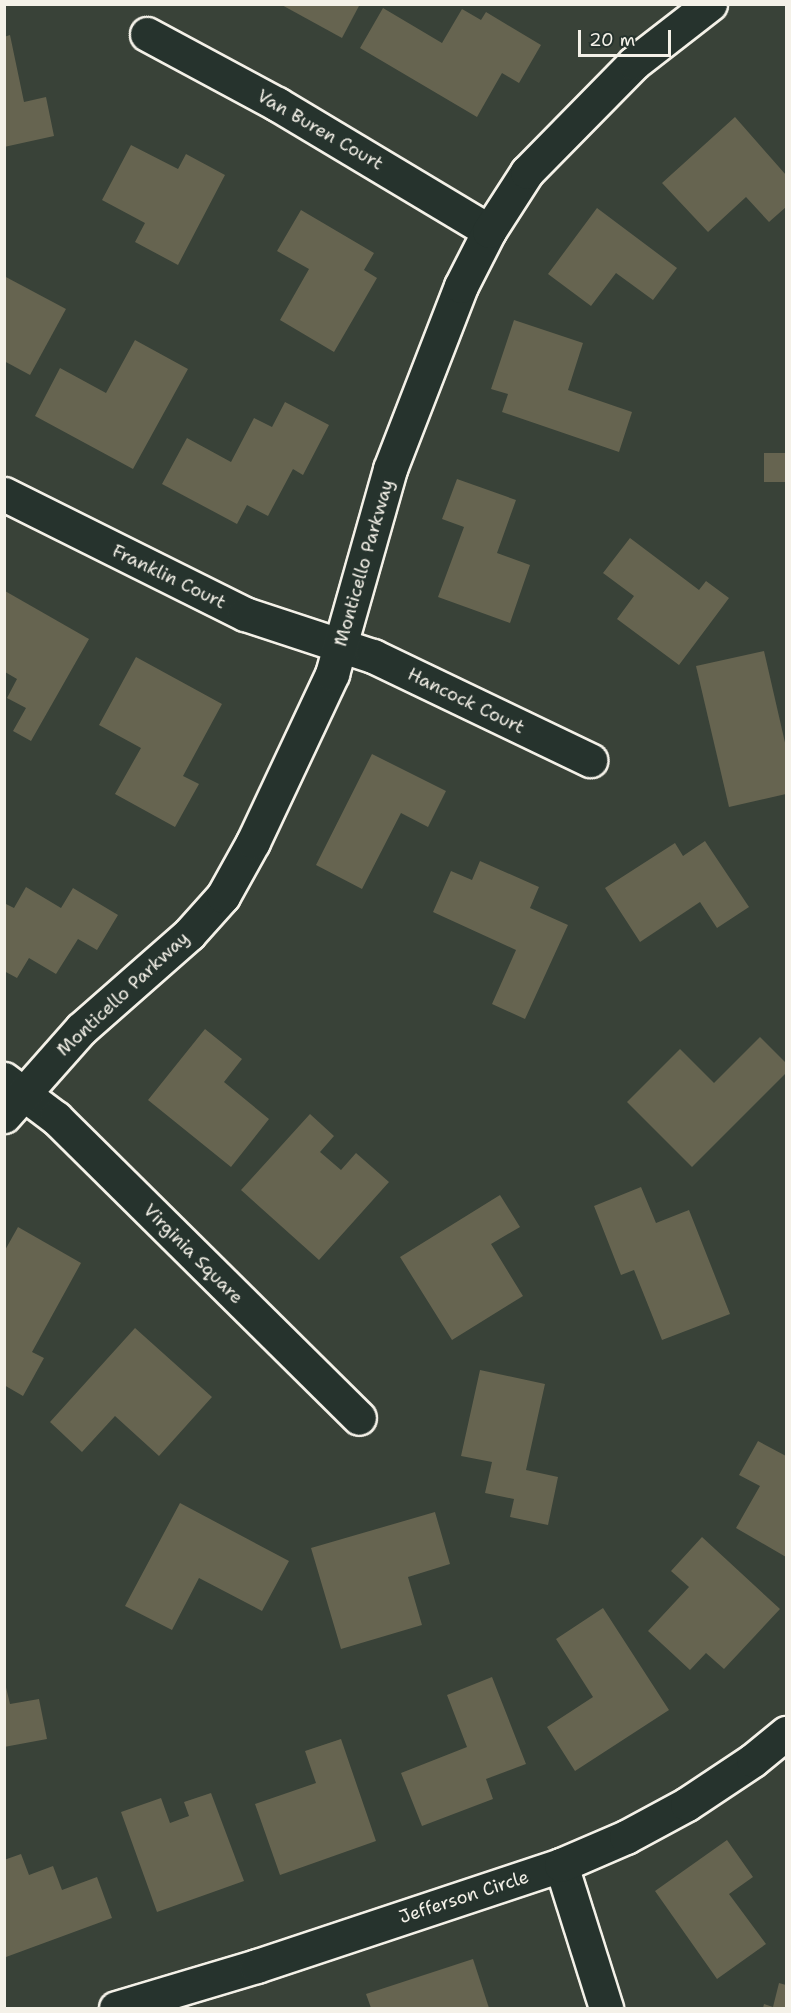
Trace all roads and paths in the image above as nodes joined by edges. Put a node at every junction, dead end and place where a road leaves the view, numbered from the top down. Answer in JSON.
{"nodes":[{"id":1,"x":710,"y":4,"type":"edge"},
{"id":2,"x":147,"y":34,"type":"dead end"},
{"id":3,"x":489,"y":231,"type":"junction"},
{"id":4,"x":4,"y":494,"type":"edge"},
{"id":5,"x":341,"y":645,"type":"junction"},
{"id":6,"x":590,"y":760,"type":"dead end"},
{"id":7,"x":11,"y":1096,"type":"edge"},
{"id":8,"x":359,"y":1418,"type":"dead end"},
{"id":9,"x":786,"y":1733,"type":"edge"},
{"id":10,"x":561,"y":1865,"type":"junction"},
{"id":11,"x":116,"y":2008,"type":"edge"},
{"id":12,"x":606,"y":2008,"type":"edge"}],
"edges":[{"from":1,"to":3,"type":"street","name":"Monticello Parkway"},
{"from":2,"to":3,"type":"street","name":"Van Buren Court"},
{"from":3,"to":5,"type":"street","name":"Monticello Parkway"},
{"from":4,"to":5,"type":"street","name":"Franklin Court"},
{"from":5,"to":6,"type":"street","name":"Hancock Court"},
{"from":5,"to":7,"type":"street","name":"Monticello Parkway"},
{"from":7,"to":8,"type":"street","name":"Virginia Square"},
{"from":9,"to":10,"type":"street","name":"Jefferson Circle"},
{"from":10,"to":11,"type":"street","name":"Jefferson Circle"},
{"from":10,"to":12,"type":"street"}]}
